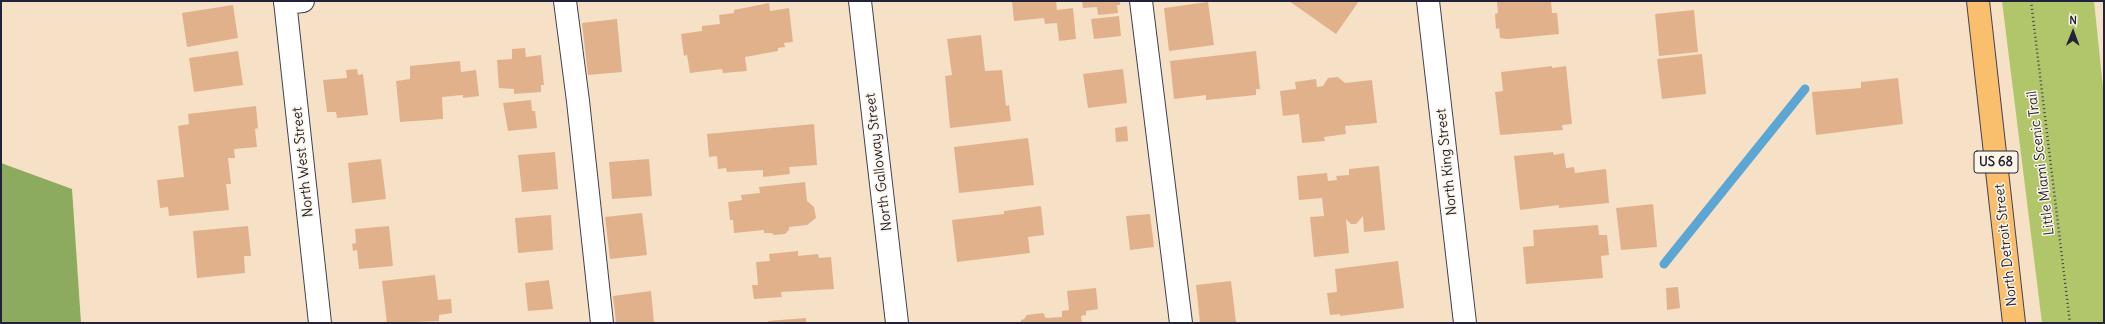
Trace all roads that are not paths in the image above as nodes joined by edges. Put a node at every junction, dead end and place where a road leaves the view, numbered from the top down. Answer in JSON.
{"nodes":[{"id":1,"x":565,"y":1,"type":"edge"},
{"id":2,"x":860,"y":1,"type":"edge"},
{"id":3,"x":1141,"y":1,"type":"edge"},
{"id":4,"x":1428,"y":1,"type":"edge"},
{"id":5,"x":1978,"y":1,"type":"edge"},
{"id":6,"x":291,"y":2,"type":"edge"},
{"id":7,"x":320,"y":323,"type":"edge"},
{"id":8,"x":602,"y":323,"type":"edge"},
{"id":9,"x":897,"y":323,"type":"edge"},
{"id":10,"x":1181,"y":323,"type":"edge"},
{"id":11,"x":1465,"y":323,"type":"edge"},
{"id":12,"x":2014,"y":323,"type":"edge"}],
"edges":[{"from":1,"to":8,"type":"street"},
{"from":2,"to":9,"type":"street","name":"North Galloway Street"},
{"from":3,"to":10,"type":"street"},
{"from":4,"to":11,"type":"street","name":"North King Street"},
{"from":5,"to":12,"type":"highway","name":"North Detroit Street","number":"US 68"},
{"from":6,"to":7,"type":"street","name":"North West Street"}]}
